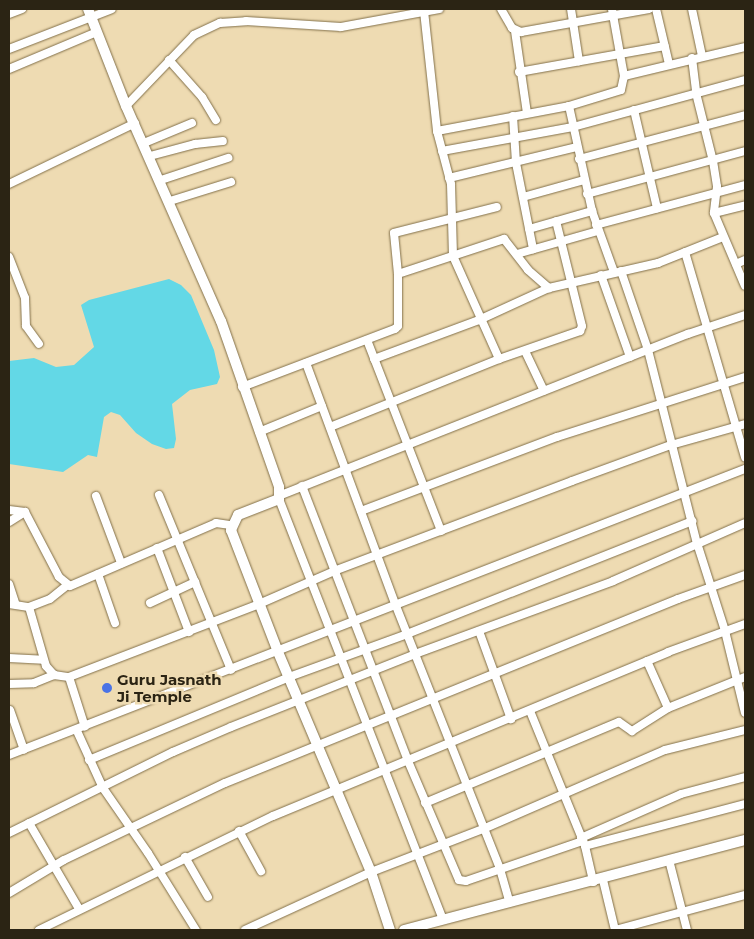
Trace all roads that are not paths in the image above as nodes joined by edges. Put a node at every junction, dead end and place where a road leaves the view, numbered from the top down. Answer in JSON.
{"nodes":[{"id":1,"x":22,"y":9,"type":"edge"},
{"id":2,"x":112,"y":9,"type":"edge"},
{"id":3,"x":439,"y":9,"type":"edge"},
{"id":4,"x":501,"y":9,"type":"edge"},
{"id":5,"x":571,"y":9,"type":"edge"},
{"id":6,"x":649,"y":9,"type":"edge"},
{"id":7,"x":656,"y":9,"type":"edge"},
{"id":8,"x":692,"y":9,"type":"edge"},
{"id":9,"x":90,"y":12,"type":"edge"},
{"id":10,"x":424,"y":12,"type":"junction"},
{"id":11,"x":613,"y":12,"type":"edge"},
{"id":12,"x":9,"y":14,"type":"edge"},
{"id":13,"x":573,"y":22,"type":"junction"},
{"id":14,"x":515,"y":30,"type":"junction"},
{"id":15,"x":97,"y":32,"type":"junction"},
{"id":16,"x":665,"y":46,"type":"junction"},
{"id":17,"x":745,"y":47,"type":"edge"},
{"id":18,"x":9,"y":49,"type":"edge"},
{"id":19,"x":620,"y":54,"type":"junction"},
{"id":20,"x":702,"y":56,"type":"junction"},
{"id":21,"x":692,"y":58,"type":"junction"},
{"id":22,"x":169,"y":60,"type":"junction"},
{"id":23,"x":579,"y":61,"type":"junction"},
{"id":24,"x":669,"y":64,"type":"junction"},
{"id":25,"x":9,"y":69,"type":"edge"},
{"id":26,"x":519,"y":72,"type":"junction"},
{"id":27,"x":624,"y":76,"type":"junction"},
{"id":28,"x":745,"y":80,"type":"edge"},
{"id":29,"x":696,"y":93,"type":"junction"},
{"id":30,"x":126,"y":106,"type":"junction"},
{"id":31,"x":569,"y":106,"type":"junction"},
{"id":32,"x":634,"y":110,"type":"junction"},
{"id":33,"x":526,"y":113,"type":"junction"},
{"id":34,"x":745,"y":115,"type":"edge"},
{"id":35,"x":513,"y":116,"type":"junction"},
{"id":36,"x":216,"y":120,"type":"dead end"},
{"id":37,"x":135,"y":123,"type":"junction"},
{"id":38,"x":192,"y":123,"type":"dead end"},
{"id":39,"x":704,"y":126,"type":"junction"},
{"id":40,"x":573,"y":127,"type":"junction"},
{"id":41,"x":436,"y":131,"type":"junction"},
{"id":42,"x":515,"y":139,"type":"junction"},
{"id":43,"x":223,"y":141,"type":"dead end"},
{"id":44,"x":144,"y":142,"type":"junction"},
{"id":45,"x":642,"y":143,"type":"junction"},
{"id":46,"x":577,"y":147,"type":"junction"},
{"id":47,"x":442,"y":151,"type":"junction"},
{"id":48,"x":745,"y":151,"type":"edge"},
{"id":49,"x":150,"y":156,"type":"junction"},
{"id":50,"x":228,"y":158,"type":"dead end"},
{"id":51,"x":579,"y":159,"type":"junction"},
{"id":52,"x":713,"y":161,"type":"junction"},
{"id":53,"x":516,"y":163,"type":"junction"},
{"id":54,"x":651,"y":177,"type":"junction"},
{"id":55,"x":449,"y":178,"type":"junction"},
{"id":56,"x":160,"y":180,"type":"junction"},
{"id":57,"x":584,"y":180,"type":"junction"},
{"id":58,"x":231,"y":182,"type":"dead end"},
{"id":59,"x":9,"y":184,"type":"edge"},
{"id":60,"x":745,"y":184,"type":"edge"},
{"id":61,"x":717,"y":192,"type":"junction"},
{"id":62,"x":587,"y":194,"type":"junction"},
{"id":63,"x":523,"y":197,"type":"junction"},
{"id":64,"x":170,"y":201,"type":"junction"},
{"id":65,"x":745,"y":205,"type":"edge"},
{"id":66,"x":497,"y":207,"type":"dead end"},
{"id":67,"x":657,"y":208,"type":"junction"},
{"id":68,"x":592,"y":211,"type":"junction"},
{"id":69,"x":714,"y":213,"type":"junction"},
{"id":70,"x":450,"y":218,"type":"junction"},
{"id":71,"x":556,"y":221,"type":"junction"},
{"id":72,"x":597,"y":228,"type":"junction"},
{"id":73,"x":529,"y":229,"type":"junction"},
{"id":74,"x":722,"y":237,"type":"junction"},
{"id":75,"x":562,"y":241,"type":"junction"},
{"id":76,"x":533,"y":249,"type":"junction"},
{"id":77,"x":685,"y":252,"type":"junction"},
{"id":78,"x":517,"y":254,"type":"junction"},
{"id":79,"x":453,"y":256,"type":"junction"},
{"id":80,"x":9,"y":257,"type":"edge"},
{"id":81,"x":745,"y":260,"type":"edge"},
{"id":82,"x":736,"y":264,"type":"junction"},
{"id":83,"x":618,"y":271,"type":"junction"},
{"id":84,"x":398,"y":274,"type":"junction"},
{"id":85,"x":601,"y":275,"type":"junction"},
{"id":86,"x":572,"y":282,"type":"junction"},
{"id":87,"x":745,"y":286,"type":"edge"},
{"id":88,"x":549,"y":288,"type":"junction"},
{"id":89,"x":745,"y":314,"type":"edge"},
{"id":90,"x":479,"y":320,"type":"junction"},
{"id":91,"x":708,"y":328,"type":"junction"},
{"id":92,"x":367,"y":340,"type":"junction"},
{"id":93,"x":39,"y":344,"type":"dead end"},
{"id":94,"x":648,"y":350,"type":"junction"},
{"id":95,"x":525,"y":351,"type":"junction"},
{"id":96,"x":630,"y":357,"type":"junction"},
{"id":97,"x":374,"y":359,"type":"junction"},
{"id":98,"x":499,"y":359,"type":"junction"},
{"id":99,"x":306,"y":363,"type":"junction"},
{"id":100,"x":745,"y":377,"type":"edge"},
{"id":101,"x":725,"y":385,"type":"junction"},
{"id":102,"x":242,"y":387,"type":"junction"},
{"id":103,"x":544,"y":391,"type":"junction"},
{"id":104,"x":390,"y":402,"type":"junction"},
{"id":105,"x":660,"y":402,"type":"junction"},
{"id":106,"x":322,"y":406,"type":"junction"},
{"id":107,"x":745,"y":424,"type":"edge"},
{"id":108,"x":330,"y":427,"type":"junction"},
{"id":109,"x":737,"y":427,"type":"junction"},
{"id":110,"x":259,"y":432,"type":"junction"},
{"id":111,"x":405,"y":444,"type":"junction"},
{"id":112,"x":671,"y":445,"type":"junction"},
{"id":113,"x":745,"y":457,"type":"edge"},
{"id":114,"x":345,"y":470,"type":"junction"},
{"id":115,"x":745,"y":470,"type":"edge"},
{"id":116,"x":302,"y":486,"type":"junction"},
{"id":117,"x":425,"y":488,"type":"junction"},
{"id":118,"x":684,"y":494,"type":"junction"},
{"id":119,"x":159,"y":495,"type":"dead end"},
{"id":120,"x":96,"y":496,"type":"dead end"},
{"id":121,"x":280,"y":497,"type":"junction"},
{"id":122,"x":9,"y":510,"type":"edge"},
{"id":123,"x":361,"y":511,"type":"junction"},
{"id":124,"x":25,"y":512,"type":"junction"},
{"id":125,"x":692,"y":521,"type":"junction"},
{"id":126,"x":9,"y":522,"type":"edge"},
{"id":127,"x":745,"y":523,"type":"edge"},
{"id":128,"x":231,"y":525,"type":"junction"},
{"id":129,"x":441,"y":531,"type":"junction"},
{"id":130,"x":178,"y":539,"type":"junction"},
{"id":131,"x":696,"y":543,"type":"junction"},
{"id":132,"x":158,"y":548,"type":"junction"},
{"id":133,"x":378,"y":556,"type":"junction"},
{"id":134,"x":121,"y":563,"type":"junction"},
{"id":135,"x":334,"y":571,"type":"junction"},
{"id":136,"x":98,"y":574,"type":"junction"},
{"id":137,"x":745,"y":575,"type":"edge"},
{"id":138,"x":195,"y":582,"type":"junction"},
{"id":139,"x":312,"y":582,"type":"junction"},
{"id":140,"x":9,"y":584,"type":"edge"},
{"id":141,"x":66,"y":586,"type":"junction"},
{"id":142,"x":712,"y":588,"type":"junction"},
{"id":143,"x":175,"y":591,"type":"junction"},
{"id":144,"x":150,"y":603,"type":"dead end"},
{"id":145,"x":12,"y":604,"type":"edge"},
{"id":146,"x":259,"y":604,"type":"junction"},
{"id":147,"x":396,"y":606,"type":"junction"},
{"id":148,"x":29,"y":607,"type":"junction"},
{"id":149,"x":115,"y":623,"type":"dead end"},
{"id":150,"x":212,"y":623,"type":"junction"},
{"id":151,"x":355,"y":623,"type":"junction"},
{"id":152,"x":745,"y":624,"type":"edge"},
{"id":153,"x":330,"y":631,"type":"junction"},
{"id":154,"x":478,"y":631,"type":"junction"},
{"id":155,"x":725,"y":631,"type":"junction"},
{"id":156,"x":189,"y":632,"type":"junction"},
{"id":157,"x":407,"y":634,"type":"junction"},
{"id":158,"x":365,"y":650,"type":"junction"},
{"id":159,"x":278,"y":652,"type":"junction"},
{"id":160,"x":415,"y":654,"type":"junction"},
{"id":161,"x":9,"y":658,"type":"edge"},
{"id":162,"x":340,"y":658,"type":"junction"},
{"id":163,"x":43,"y":660,"type":"junction"},
{"id":164,"x":647,"y":661,"type":"junction"},
{"id":165,"x":231,"y":670,"type":"junction"},
{"id":166,"x":374,"y":673,"type":"junction"},
{"id":167,"x":54,"y":675,"type":"junction"},
{"id":168,"x":495,"y":675,"type":"junction"},
{"id":169,"x":68,"y":677,"type":"junction"},
{"id":170,"x":289,"y":677,"type":"junction"},
{"id":171,"x":741,"y":678,"type":"edge"},
{"id":172,"x":350,"y":682,"type":"junction"},
{"id":173,"x":9,"y":684,"type":"edge"},
{"id":174,"x":434,"y":700,"type":"junction"},
{"id":175,"x":299,"y":701,"type":"junction"},
{"id":176,"x":668,"y":708,"type":"junction"},
{"id":177,"x":10,"y":710,"type":"edge"},
{"id":178,"x":530,"y":711,"type":"junction"},
{"id":179,"x":745,"y":713,"type":"edge"},
{"id":180,"x":391,"y":718,"type":"junction"},
{"id":181,"x":511,"y":719,"type":"junction"},
{"id":182,"x":11,"y":722,"type":"edge"},
{"id":183,"x":368,"y":728,"type":"junction"},
{"id":184,"x":81,"y":729,"type":"junction"},
{"id":185,"x":745,"y":730,"type":"edge"},
{"id":186,"x":451,"y":743,"type":"junction"},
{"id":187,"x":319,"y":748,"type":"junction"},
{"id":188,"x":24,"y":750,"type":"junction"},
{"id":189,"x":546,"y":753,"type":"junction"},
{"id":190,"x":9,"y":755,"type":"edge"},
{"id":191,"x":89,"y":760,"type":"junction"},
{"id":192,"x":408,"y":761,"type":"junction"},
{"id":193,"x":384,"y":770,"type":"junction"},
{"id":194,"x":745,"y":777,"type":"edge"},
{"id":195,"x":467,"y":786,"type":"junction"},
{"id":196,"x":102,"y":788,"type":"junction"},
{"id":197,"x":337,"y":790,"type":"junction"},
{"id":198,"x":564,"y":794,"type":"junction"},
{"id":199,"x":425,"y":803,"type":"junction"},
{"id":200,"x":745,"y":804,"type":"edge"},
{"id":201,"x":29,"y":823,"type":"junction"},
{"id":202,"x":131,"y":827,"type":"junction"},
{"id":203,"x":483,"y":829,"type":"junction"},
{"id":204,"x":239,"y":831,"type":"junction"},
{"id":205,"x":9,"y":833,"type":"edge"},
{"id":206,"x":745,"y":840,"type":"edge"},
{"id":207,"x":583,"y":841,"type":"junction"},
{"id":208,"x":442,"y":845,"type":"junction"},
{"id":209,"x":418,"y":854,"type":"junction"},
{"id":210,"x":184,"y":857,"type":"junction"},
{"id":211,"x":669,"y":860,"type":"junction"},
{"id":212,"x":54,"y":866,"type":"junction"},
{"id":213,"x":158,"y":869,"type":"junction"},
{"id":214,"x":500,"y":869,"type":"junction"},
{"id":215,"x":261,"y":871,"type":"dead end"},
{"id":216,"x":371,"y":872,"type":"junction"},
{"id":217,"x":598,"y":881,"type":"junction"},
{"id":218,"x":9,"y":893,"type":"edge"},
{"id":219,"x":745,"y":895,"type":"edge"},
{"id":220,"x":208,"y":897,"type":"dead end"},
{"id":221,"x":510,"y":903,"type":"junction"},
{"id":222,"x":79,"y":909,"type":"junction"},
{"id":223,"x":682,"y":912,"type":"junction"},
{"id":224,"x":443,"y":920,"type":"junction"},
{"id":225,"x":39,"y":930,"type":"edge"},
{"id":226,"x":196,"y":930,"type":"edge"},
{"id":227,"x":245,"y":930,"type":"edge"},
{"id":228,"x":390,"y":930,"type":"edge"},
{"id":229,"x":404,"y":930,"type":"edge"},
{"id":230,"x":615,"y":930,"type":"edge"},
{"id":231,"x":687,"y":930,"type":"edge"}],
"edges":[{"from":1,"to":12,"type":"street"},
{"from":2,"to":9,"type":"street"},
{"from":3,"to":10,"type":"street"},
{"from":4,"to":14,"type":"street"},
{"from":5,"to":13,"type":"street"},
{"from":6,"to":11,"type":"street"},
{"from":7,"to":16,"type":"street"},
{"from":8,"to":20,"type":"street"},
{"from":9,"to":15,"type":"street"},
{"from":9,"to":18,"type":"street"},
{"from":10,"to":22,"type":"street"},
{"from":10,"to":41,"type":"street"},
{"from":11,"to":13,"type":"street"},
{"from":11,"to":19,"type":"street"},
{"from":13,"to":14,"type":"street"},
{"from":13,"to":23,"type":"street"},
{"from":14,"to":26,"type":"street"},
{"from":15,"to":25,"type":"street"},
{"from":15,"to":30,"type":"street"},
{"from":16,"to":19,"type":"street"},
{"from":16,"to":24,"type":"street"},
{"from":17,"to":20,"type":"street"},
{"from":19,"to":23,"type":"street"},
{"from":19,"to":27,"type":"street"},
{"from":20,"to":21,"type":"street"},
{"from":21,"to":24,"type":"street"},
{"from":21,"to":29,"type":"street"},
{"from":22,"to":30,"type":"street"},
{"from":22,"to":36,"type":"street"},
{"from":23,"to":26,"type":"street"},
{"from":24,"to":27,"type":"street"},
{"from":26,"to":33,"type":"street"},
{"from":27,"to":31,"type":"street"},
{"from":28,"to":29,"type":"street"},
{"from":29,"to":32,"type":"street"},
{"from":29,"to":39,"type":"street"},
{"from":30,"to":37,"type":"street"},
{"from":31,"to":33,"type":"street"},
{"from":31,"to":40,"type":"street"},
{"from":32,"to":40,"type":"street"},
{"from":32,"to":45,"type":"street"},
{"from":33,"to":35,"type":"street"},
{"from":34,"to":39,"type":"street"},
{"from":35,"to":41,"type":"street"},
{"from":35,"to":42,"type":"street"},
{"from":37,"to":44,"type":"street"},
{"from":37,"to":59,"type":"street"},
{"from":38,"to":44,"type":"street"},
{"from":39,"to":45,"type":"street"},
{"from":39,"to":52,"type":"street"},
{"from":40,"to":42,"type":"street"},
{"from":40,"to":46,"type":"street"},
{"from":41,"to":47,"type":"street"},
{"from":42,"to":47,"type":"street"},
{"from":42,"to":53,"type":"street"},
{"from":43,"to":49,"type":"street"},
{"from":44,"to":49,"type":"street"},
{"from":45,"to":51,"type":"street"},
{"from":45,"to":54,"type":"street"},
{"from":46,"to":51,"type":"street"},
{"from":46,"to":53,"type":"street"},
{"from":47,"to":55,"type":"street"},
{"from":48,"to":52,"type":"street"},
{"from":49,"to":56,"type":"street"},
{"from":50,"to":56,"type":"street"},
{"from":51,"to":57,"type":"street"},
{"from":52,"to":54,"type":"street"},
{"from":52,"to":61,"type":"street"},
{"from":53,"to":55,"type":"street"},
{"from":53,"to":63,"type":"street"},
{"from":54,"to":62,"type":"street"},
{"from":54,"to":67,"type":"street"},
{"from":55,"to":70,"type":"street"},
{"from":56,"to":64,"type":"street"},
{"from":57,"to":62,"type":"street"},
{"from":57,"to":63,"type":"street"},
{"from":58,"to":64,"type":"street"},
{"from":60,"to":61,"type":"street"},
{"from":61,"to":67,"type":"street"},
{"from":61,"to":69,"type":"street"},
{"from":62,"to":68,"type":"street"},
{"from":63,"to":73,"type":"street"},
{"from":64,"to":102,"type":"street"},
{"from":65,"to":69,"type":"street"},
{"from":66,"to":70,"type":"street"},
{"from":67,"to":72,"type":"street"},
{"from":68,"to":71,"type":"street"},
{"from":68,"to":72,"type":"street"},
{"from":69,"to":74,"type":"street"},
{"from":70,"to":79,"type":"street"},
{"from":70,"to":84,"type":"street"},
{"from":71,"to":73,"type":"street"},
{"from":71,"to":75,"type":"street"},
{"from":72,"to":75,"type":"street"},
{"from":72,"to":83,"type":"street"},
{"from":73,"to":76,"type":"street"},
{"from":74,"to":77,"type":"street"},
{"from":74,"to":82,"type":"street"},
{"from":75,"to":76,"type":"street"},
{"from":75,"to":86,"type":"street"},
{"from":76,"to":78,"type":"street"},
{"from":77,"to":83,"type":"street"},
{"from":77,"to":91,"type":"street"},
{"from":78,"to":79,"type":"street"},
{"from":78,"to":88,"type":"street"},
{"from":79,"to":84,"type":"street"},
{"from":79,"to":90,"type":"street"},
{"from":80,"to":93,"type":"street"},
{"from":81,"to":82,"type":"street"},
{"from":82,"to":87,"type":"street"},
{"from":83,"to":85,"type":"street"},
{"from":83,"to":94,"type":"street"},
{"from":84,"to":92,"type":"street"},
{"from":85,"to":86,"type":"street"},
{"from":85,"to":96,"type":"street"},
{"from":86,"to":88,"type":"street"},
{"from":86,"to":95,"type":"street"},
{"from":88,"to":90,"type":"street"},
{"from":89,"to":91,"type":"street"},
{"from":90,"to":97,"type":"street"},
{"from":90,"to":98,"type":"street"},
{"from":91,"to":94,"type":"street"},
{"from":91,"to":101,"type":"street"},
{"from":92,"to":97,"type":"street"},
{"from":92,"to":99,"type":"street"},
{"from":94,"to":96,"type":"street"},
{"from":94,"to":105,"type":"street"},
{"from":95,"to":98,"type":"street"},
{"from":95,"to":103,"type":"street"},
{"from":96,"to":103,"type":"street"},
{"from":97,"to":104,"type":"street"},
{"from":98,"to":104,"type":"street"},
{"from":99,"to":102,"type":"street"},
{"from":99,"to":106,"type":"street"},
{"from":100,"to":101,"type":"street"},
{"from":101,"to":105,"type":"street"},
{"from":101,"to":109,"type":"street"},
{"from":102,"to":110,"type":"street"},
{"from":103,"to":111,"type":"street"},
{"from":104,"to":108,"type":"street"},
{"from":104,"to":111,"type":"street"},
{"from":105,"to":112,"type":"street"},
{"from":105,"to":117,"type":"street"},
{"from":106,"to":108,"type":"street"},
{"from":106,"to":110,"type":"street"},
{"from":107,"to":109,"type":"street"},
{"from":108,"to":114,"type":"street"},
{"from":109,"to":112,"type":"street"},
{"from":109,"to":113,"type":"street"},
{"from":110,"to":121,"type":"street"},
{"from":111,"to":114,"type":"street"},
{"from":111,"to":117,"type":"street"},
{"from":112,"to":118,"type":"street"},
{"from":112,"to":129,"type":"street"},
{"from":114,"to":116,"type":"street"},
{"from":114,"to":123,"type":"street"},
{"from":115,"to":118,"type":"street"},
{"from":116,"to":121,"type":"street"},
{"from":116,"to":135,"type":"street"},
{"from":117,"to":123,"type":"street"},
{"from":117,"to":129,"type":"street"},
{"from":118,"to":125,"type":"street"},
{"from":118,"to":147,"type":"street"},
{"from":119,"to":130,"type":"street"},
{"from":120,"to":134,"type":"street"},
{"from":121,"to":128,"type":"street"},
{"from":121,"to":139,"type":"street"},
{"from":122,"to":124,"type":"street"},
{"from":123,"to":133,"type":"street"},
{"from":124,"to":126,"type":"street"},
{"from":124,"to":141,"type":"street"},
{"from":125,"to":131,"type":"street"},
{"from":125,"to":157,"type":"street"},
{"from":127,"to":131,"type":"street"},
{"from":128,"to":130,"type":"street"},
{"from":128,"to":146,"type":"street"},
{"from":129,"to":133,"type":"street"},
{"from":130,"to":132,"type":"street"},
{"from":130,"to":138,"type":"street"},
{"from":131,"to":142,"type":"street"},
{"from":131,"to":154,"type":"street"},
{"from":132,"to":134,"type":"street"},
{"from":132,"to":143,"type":"street"},
{"from":133,"to":135,"type":"street"},
{"from":133,"to":147,"type":"street"},
{"from":134,"to":136,"type":"street"},
{"from":135,"to":139,"type":"street"},
{"from":135,"to":151,"type":"street"},
{"from":136,"to":141,"type":"street"},
{"from":136,"to":149,"type":"street"},
{"from":137,"to":142,"type":"street"},
{"from":138,"to":143,"type":"street"},
{"from":138,"to":150,"type":"street"},
{"from":139,"to":146,"type":"street"},
{"from":139,"to":153,"type":"street"},
{"from":140,"to":145,"type":"street"},
{"from":141,"to":148,"type":"street"},
{"from":142,"to":155,"type":"street"},
{"from":142,"to":168,"type":"street"},
{"from":143,"to":144,"type":"street"},
{"from":143,"to":156,"type":"street"},
{"from":145,"to":148,"type":"street"},
{"from":146,"to":150,"type":"street"},
{"from":146,"to":159,"type":"street"},
{"from":147,"to":151,"type":"street"},
{"from":147,"to":157,"type":"street"},
{"from":148,"to":163,"type":"street"},
{"from":150,"to":156,"type":"street"},
{"from":150,"to":165,"type":"street"},
{"from":151,"to":153,"type":"street"},
{"from":151,"to":158,"type":"street"},
{"from":152,"to":155,"type":"street"},
{"from":153,"to":159,"type":"street"},
{"from":153,"to":162,"type":"street"},
{"from":154,"to":160,"type":"street"},
{"from":154,"to":168,"type":"street"},
{"from":155,"to":164,"type":"street"},
{"from":155,"to":171,"type":"street"},
{"from":156,"to":169,"type":"street"},
{"from":157,"to":158,"type":"street"},
{"from":157,"to":160,"type":"street"},
{"from":158,"to":162,"type":"street"},
{"from":158,"to":166,"type":"street"},
{"from":159,"to":165,"type":"street"},
{"from":159,"to":170,"type":"street"},
{"from":160,"to":166,"type":"street"},
{"from":160,"to":174,"type":"street"},
{"from":161,"to":163,"type":"street"},
{"from":162,"to":170,"type":"street"},
{"from":162,"to":172,"type":"street"},
{"from":163,"to":167,"type":"street"},
{"from":164,"to":176,"type":"street"},
{"from":164,"to":178,"type":"street"},
{"from":165,"to":184,"type":"street"},
{"from":166,"to":172,"type":"street"},
{"from":166,"to":180,"type":"street"},
{"from":167,"to":169,"type":"street"},
{"from":167,"to":173,"type":"street"},
{"from":168,"to":174,"type":"street"},
{"from":168,"to":181,"type":"street"},
{"from":169,"to":184,"type":"street"},
{"from":170,"to":175,"type":"street"},
{"from":170,"to":191,"type":"street"},
{"from":171,"to":176,"type":"street"},
{"from":171,"to":179,"type":"street"},
{"from":172,"to":175,"type":"street"},
{"from":172,"to":183,"type":"street"},
{"from":174,"to":180,"type":"street"},
{"from":174,"to":186,"type":"street"},
{"from":175,"to":187,"type":"street"},
{"from":175,"to":196,"type":"street"},
{"from":176,"to":189,"type":"street"},
{"from":177,"to":182,"type":"street"},
{"from":178,"to":181,"type":"street"},
{"from":178,"to":189,"type":"street"},
{"from":180,"to":183,"type":"street"},
{"from":180,"to":192,"type":"street"},
{"from":181,"to":186,"type":"street"},
{"from":182,"to":188,"type":"street"},
{"from":183,"to":187,"type":"street"},
{"from":183,"to":193,"type":"street"},
{"from":184,"to":188,"type":"street"},
{"from":184,"to":191,"type":"street"},
{"from":185,"to":198,"type":"street"},
{"from":186,"to":192,"type":"street"},
{"from":186,"to":195,"type":"street"},
{"from":187,"to":197,"type":"street"},
{"from":187,"to":202,"type":"street"},
{"from":188,"to":190,"type":"street"},
{"from":189,"to":195,"type":"street"},
{"from":189,"to":198,"type":"street"},
{"from":191,"to":196,"type":"street"},
{"from":192,"to":193,"type":"street"},
{"from":192,"to":199,"type":"street"},
{"from":193,"to":197,"type":"street"},
{"from":193,"to":209,"type":"street"},
{"from":194,"to":207,"type":"street"},
{"from":195,"to":199,"type":"street"},
{"from":195,"to":203,"type":"street"},
{"from":196,"to":201,"type":"street"},
{"from":196,"to":202,"type":"street"},
{"from":197,"to":204,"type":"street"},
{"from":197,"to":216,"type":"street"},
{"from":198,"to":203,"type":"street"},
{"from":198,"to":207,"type":"street"},
{"from":199,"to":208,"type":"street"},
{"from":200,"to":207,"type":"street"},
{"from":201,"to":205,"type":"street"},
{"from":201,"to":212,"type":"street"},
{"from":202,"to":212,"type":"street"},
{"from":202,"to":213,"type":"street"},
{"from":203,"to":208,"type":"street"},
{"from":203,"to":214,"type":"street"},
{"from":204,"to":210,"type":"street"},
{"from":204,"to":215,"type":"street"},
{"from":206,"to":211,"type":"street"},
{"from":207,"to":214,"type":"street"},
{"from":207,"to":217,"type":"street"},
{"from":208,"to":209,"type":"street"},
{"from":208,"to":214,"type":"street"},
{"from":209,"to":216,"type":"street"},
{"from":209,"to":224,"type":"street"},
{"from":210,"to":213,"type":"street"},
{"from":210,"to":220,"type":"street"},
{"from":211,"to":217,"type":"street"},
{"from":211,"to":223,"type":"street"},
{"from":212,"to":218,"type":"street"},
{"from":212,"to":222,"type":"street"},
{"from":213,"to":222,"type":"street"},
{"from":213,"to":226,"type":"street"},
{"from":214,"to":221,"type":"street"},
{"from":216,"to":227,"type":"street"},
{"from":216,"to":228,"type":"street"},
{"from":217,"to":221,"type":"street"},
{"from":217,"to":230,"type":"street"},
{"from":219,"to":223,"type":"street"},
{"from":221,"to":224,"type":"street"},
{"from":222,"to":225,"type":"street"},
{"from":223,"to":230,"type":"street"},
{"from":223,"to":231,"type":"street"},
{"from":224,"to":229,"type":"street"}]}
